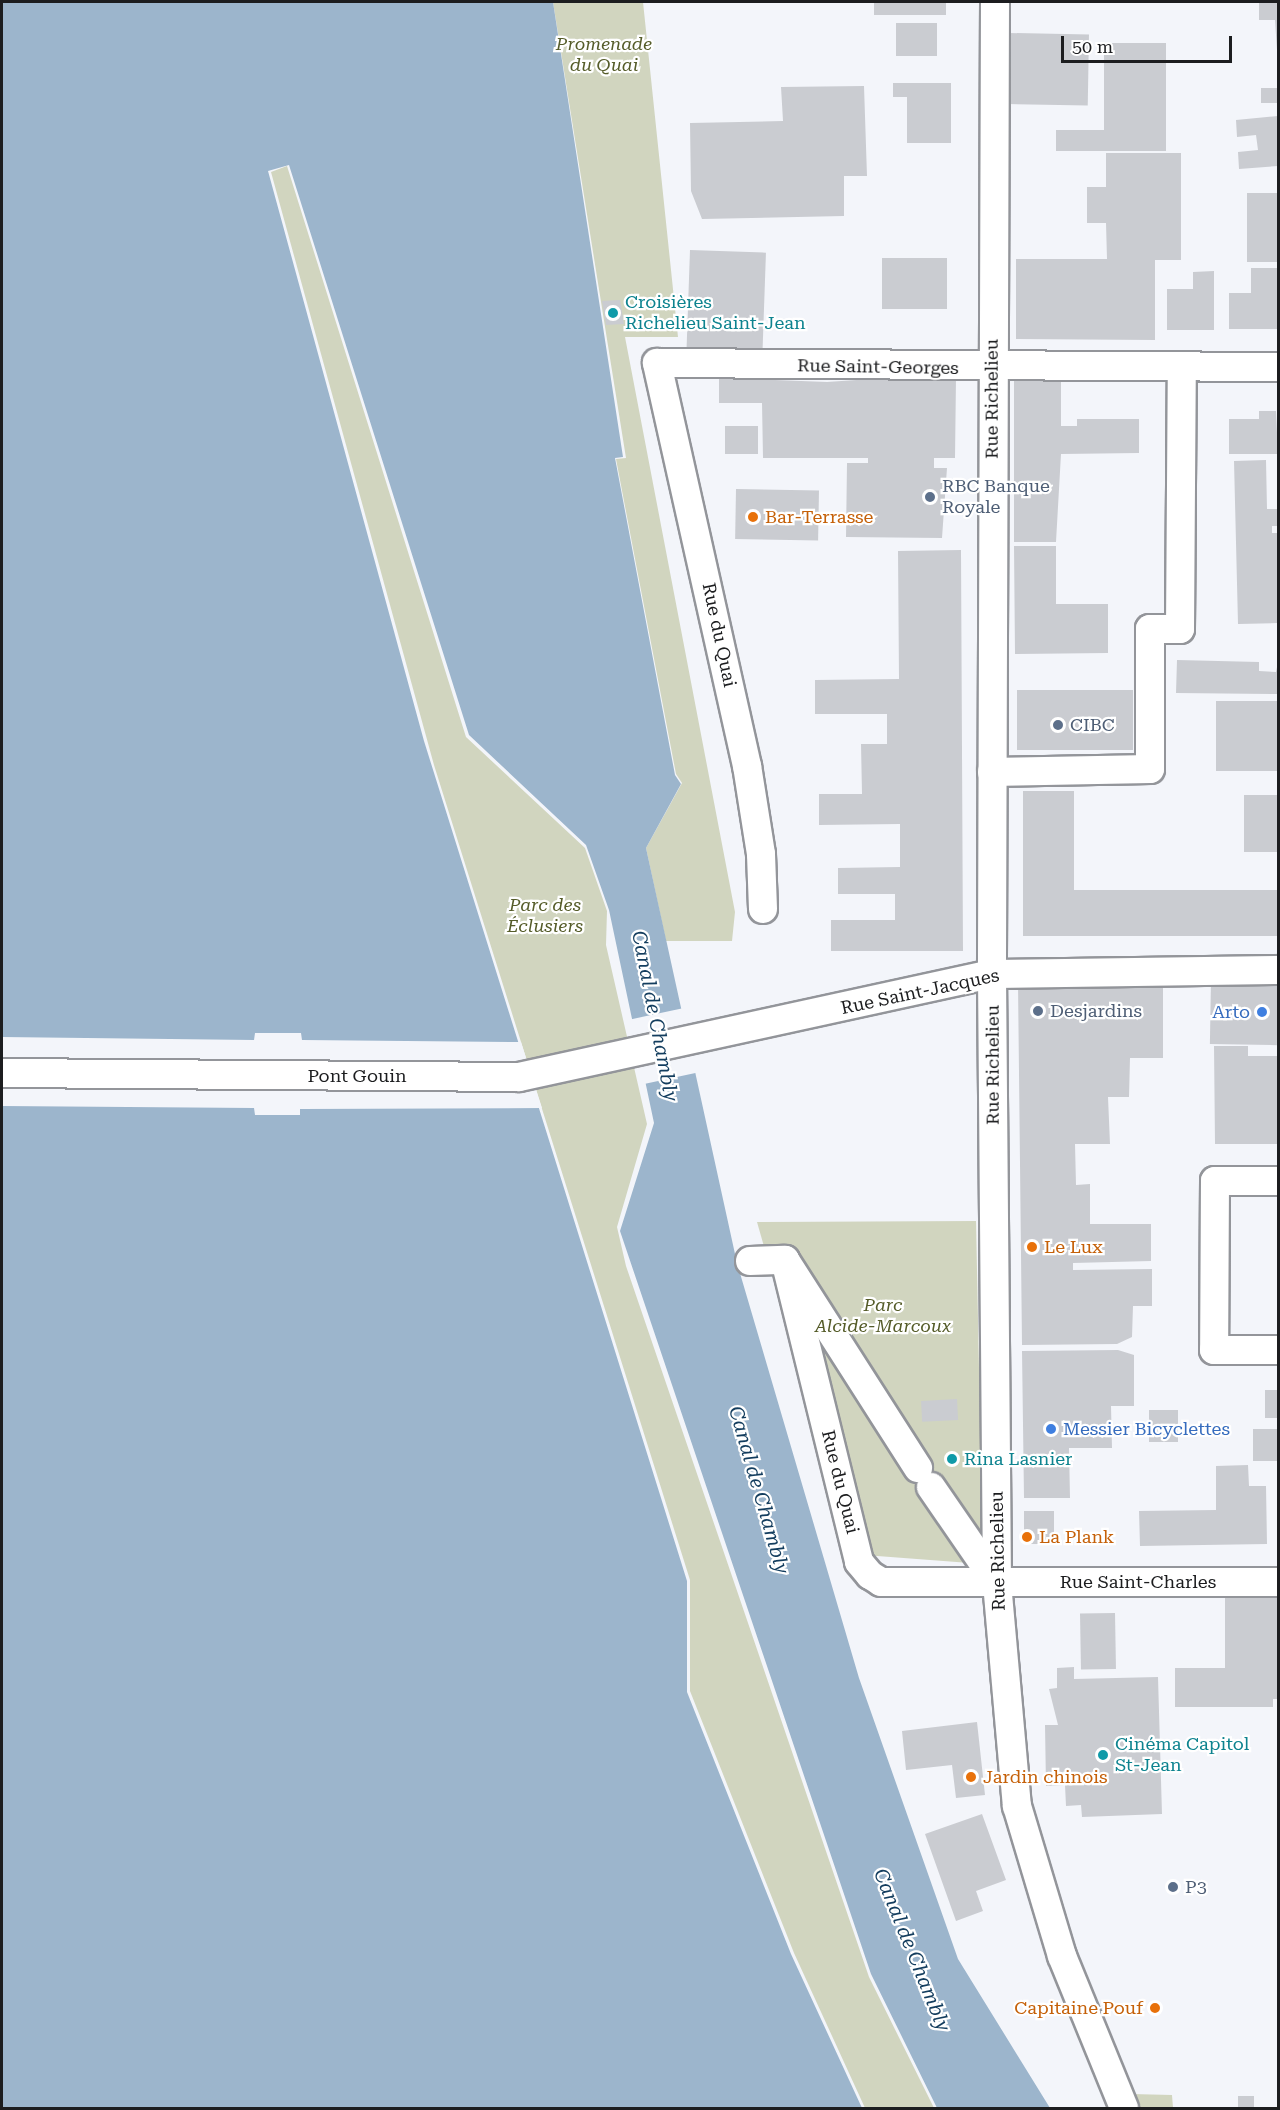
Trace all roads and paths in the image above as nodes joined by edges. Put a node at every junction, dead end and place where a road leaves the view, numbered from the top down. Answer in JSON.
{"nodes":[{"id":1,"x":995,"y":2,"type":"edge"},
{"id":2,"x":657,"y":363,"type":"joint"},
{"id":3,"x":1278,"y":367,"type":"edge"},
{"id":4,"x":1182,"y":368,"type":"junction"},
{"id":5,"x":992,"y":369,"type":"junction"},
{"id":6,"x":992,"y":772,"type":"junction"},
{"id":7,"x":762,"y":909,"type":"dead end"},
{"id":8,"x":1278,"y":970,"type":"edge"},
{"id":9,"x":992,"y":974,"type":"junction"},
{"id":10,"x":709,"y":1038,"type":"joint"},
{"id":11,"x":2,"y":1073,"type":"edge"},
{"id":12,"x":1278,"y":1181,"type":"edge"},
{"id":13,"x":786,"y":1260,"type":"junction"},
{"id":14,"x":750,"y":1261,"type":"dead end"},
{"id":15,"x":1278,"y":1350,"type":"edge"},
{"id":16,"x":1278,"y":1582,"type":"edge"},
{"id":17,"x":997,"y":1583,"type":"junction"},
{"id":18,"x":1124,"y":2109,"type":"edge"}],
"edges":[{"from":1,"to":5,"type":"street","name":"Rue Richelieu"},
{"from":2,"to":5,"type":"street","name":"Rue Saint-Georges"},
{"from":2,"to":7,"type":"street","name":"Rue du Quai"},
{"from":3,"to":4,"type":"street","name":"Rue Saint-Georges"},
{"from":4,"to":5,"type":"street","name":"Rue Saint-Georges"},
{"from":4,"to":6,"type":"street"},
{"from":5,"to":6,"type":"street","name":"Rue Richelieu"},
{"from":6,"to":9,"type":"street","name":"Rue Richelieu"},
{"from":8,"to":9,"type":"street","name":"Rue Saint-Jacques"},
{"from":9,"to":10,"type":"street","name":"Rue Saint-Jacques"},
{"from":9,"to":17,"type":"street","name":"Rue Richelieu"},
{"from":10,"to":11,"type":"street","name":"Pont Gouin"},
{"from":12,"to":15,"type":"street"},
{"from":13,"to":14,"type":"street"},
{"from":13,"to":17,"type":"street"},
{"from":13,"to":17,"type":"street","name":"Rue du Quai"},
{"from":16,"to":17,"type":"street","name":"Rue Saint-Charles"},
{"from":17,"to":18,"type":"street","name":"Rue Richelieu"}]}
